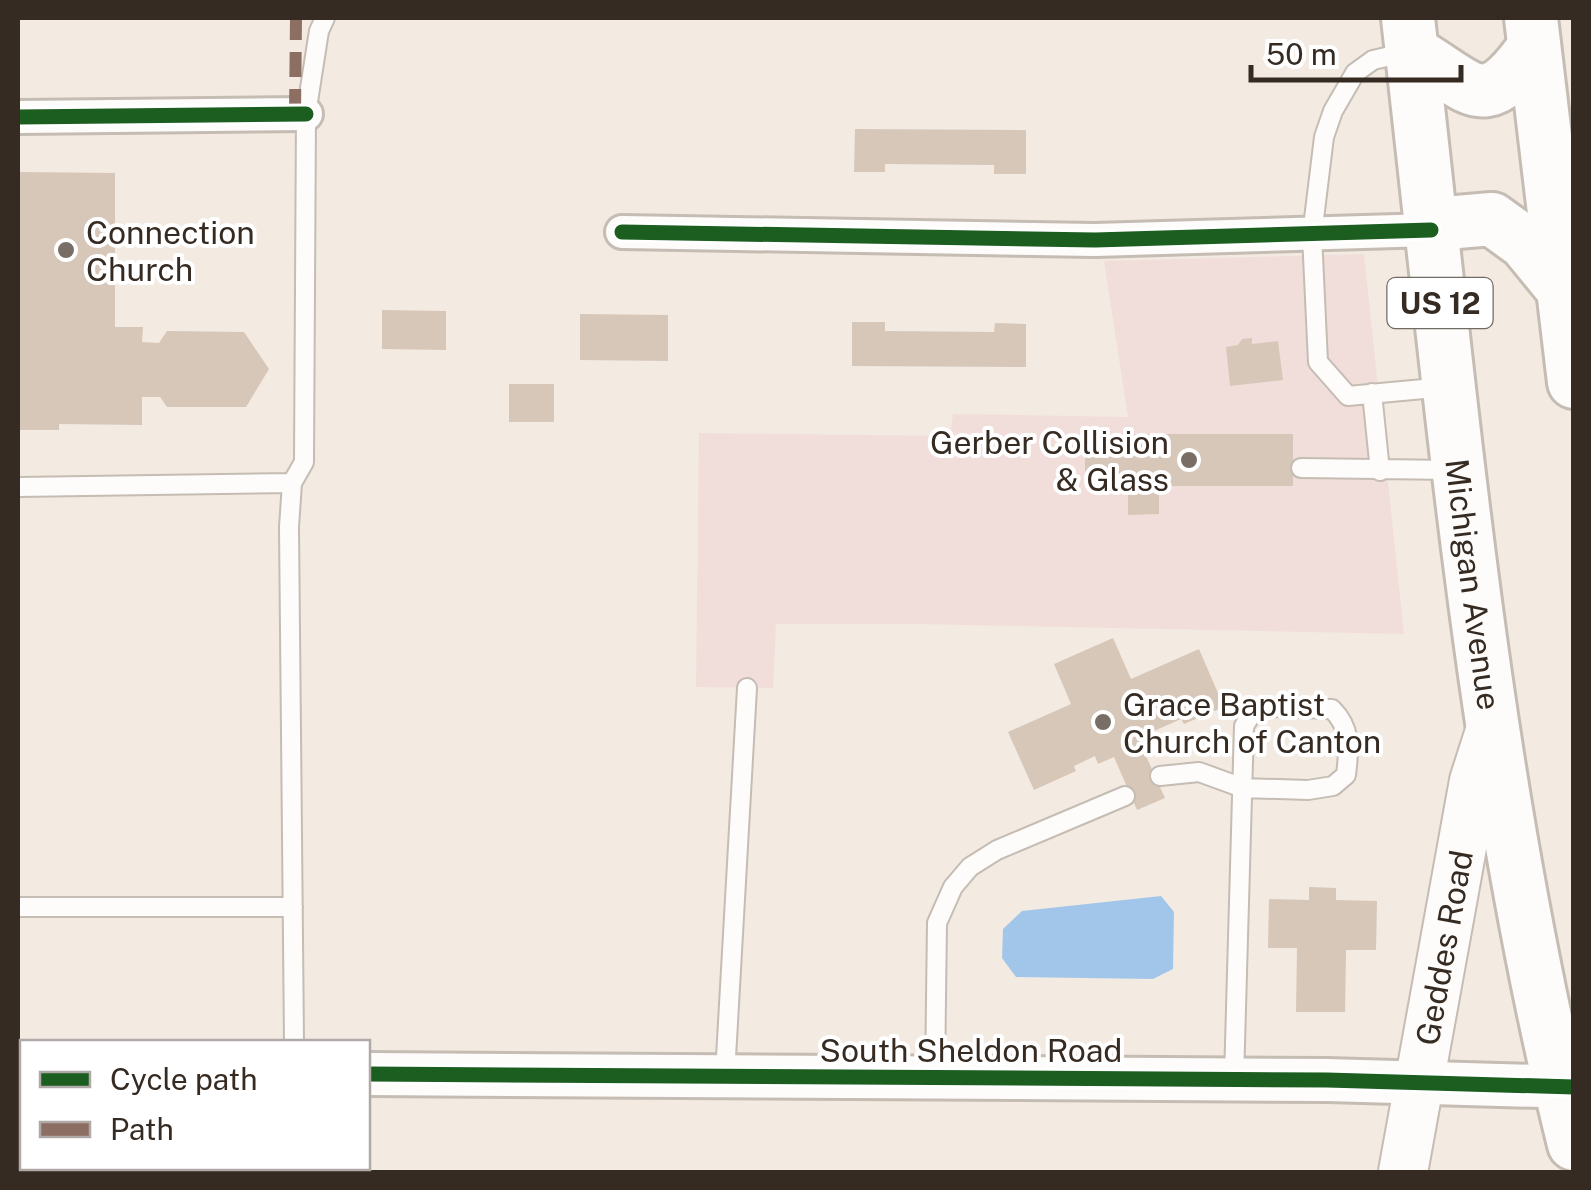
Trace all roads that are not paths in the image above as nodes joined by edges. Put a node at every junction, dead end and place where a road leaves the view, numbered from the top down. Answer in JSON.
{"nodes":[{"id":1,"x":325,"y":18,"type":"edge"},
{"id":2,"x":1533,"y":32,"type":"edge"},
{"id":3,"x":1410,"y":34,"type":"edge"},
{"id":4,"x":306,"y":114,"type":"junction"},
{"id":5,"x":18,"y":116,"type":"edge"},
{"id":6,"x":1431,"y":230,"type":"junction"},
{"id":7,"x":622,"y":232,"type":"dead end"},
{"id":8,"x":1312,"y":235,"type":"junction"},
{"id":9,"x":1560,"y":287,"type":"junction"},
{"id":10,"x":1574,"y":382,"type":"edge"},
{"id":11,"x":1451,"y":387,"type":"junction"},
{"id":12,"x":1372,"y":393,"type":"junction"},
{"id":13,"x":1301,"y":468,"type":"dead end"},
{"id":14,"x":1459,"y":470,"type":"junction"},
{"id":15,"x":1380,"y":471,"type":"junction"},
{"id":16,"x":292,"y":483,"type":"junction"},
{"id":17,"x":18,"y":487,"type":"edge"},
{"id":18,"x":747,"y":688,"type":"dead end"},
{"id":19,"x":1492,"y":725,"type":"junction"},
{"id":20,"x":1160,"y":776,"type":"dead end"},
{"id":21,"x":1243,"y":788,"type":"junction"},
{"id":22,"x":1125,"y":796,"type":"dead end"},
{"id":23,"x":18,"y":907,"type":"edge"},
{"id":24,"x":293,"y":907,"type":"junction"},
{"id":25,"x":294,"y":1040,"type":"edge"},
{"id":26,"x":370,"y":1074,"type":"edge"},
{"id":27,"x":725,"y":1076,"type":"junction"},
{"id":28,"x":934,"y":1076,"type":"junction"},
{"id":29,"x":1234,"y":1080,"type":"junction"},
{"id":30,"x":1420,"y":1084,"type":"junction"},
{"id":31,"x":1566,"y":1087,"type":"edge"},
{"id":32,"x":1574,"y":1144,"type":"edge"},
{"id":33,"x":1403,"y":1172,"type":"edge"}],
"edges":[{"from":1,"to":4,"type":"lane"},
{"from":2,"to":3,"type":"main road"},
{"from":2,"to":9,"type":"main road"},
{"from":3,"to":6,"type":"main road","name":"Michigan Avenue","number":"US 12"},
{"from":3,"to":8,"type":"lane"},
{"from":4,"to":5,"type":"street"},
{"from":4,"to":16,"type":"lane"},
{"from":6,"to":8,"type":"street"},
{"from":6,"to":9,"type":"main road"},
{"from":6,"to":11,"type":"main road","name":"Michigan Avenue","number":"US 12"},
{"from":7,"to":8,"type":"street"},
{"from":8,"to":12,"type":"lane"},
{"from":9,"to":10,"type":"main road"},
{"from":11,"to":12,"type":"lane"},
{"from":11,"to":14,"type":"main road","name":"Michigan Avenue","number":"US 12"},
{"from":12,"to":15,"type":"lane"},
{"from":13,"to":15,"type":"lane"},
{"from":14,"to":15,"type":"lane"},
{"from":14,"to":19,"type":"main road","name":"Michigan Avenue","number":"US 12"},
{"from":16,"to":17,"type":"lane"},
{"from":16,"to":24,"type":"lane"},
{"from":18,"to":27,"type":"lane"},
{"from":19,"to":30,"type":"main road","name":"Geddes Road"},
{"from":19,"to":31,"type":"main road","name":"Michigan Avenue","number":"US 12"},
{"from":20,"to":21,"type":"lane"},
{"from":21,"to":21,"type":"lane"},
{"from":21,"to":29,"type":"lane"},
{"from":22,"to":28,"type":"lane"},
{"from":23,"to":24,"type":"lane"},
{"from":24,"to":25,"type":"lane"},
{"from":26,"to":27,"type":"street","name":"South Sheldon Road"},
{"from":27,"to":28,"type":"street","name":"South Sheldon Road"},
{"from":28,"to":29,"type":"street","name":"South Sheldon Road"},
{"from":29,"to":30,"type":"street","name":"South Sheldon Road"},
{"from":30,"to":31,"type":"street","name":"South Sheldon Road"},
{"from":30,"to":33,"type":"main road","name":"Geddes Road"},
{"from":31,"to":32,"type":"main road","name":"Michigan Avenue","number":"US 12"}]}
